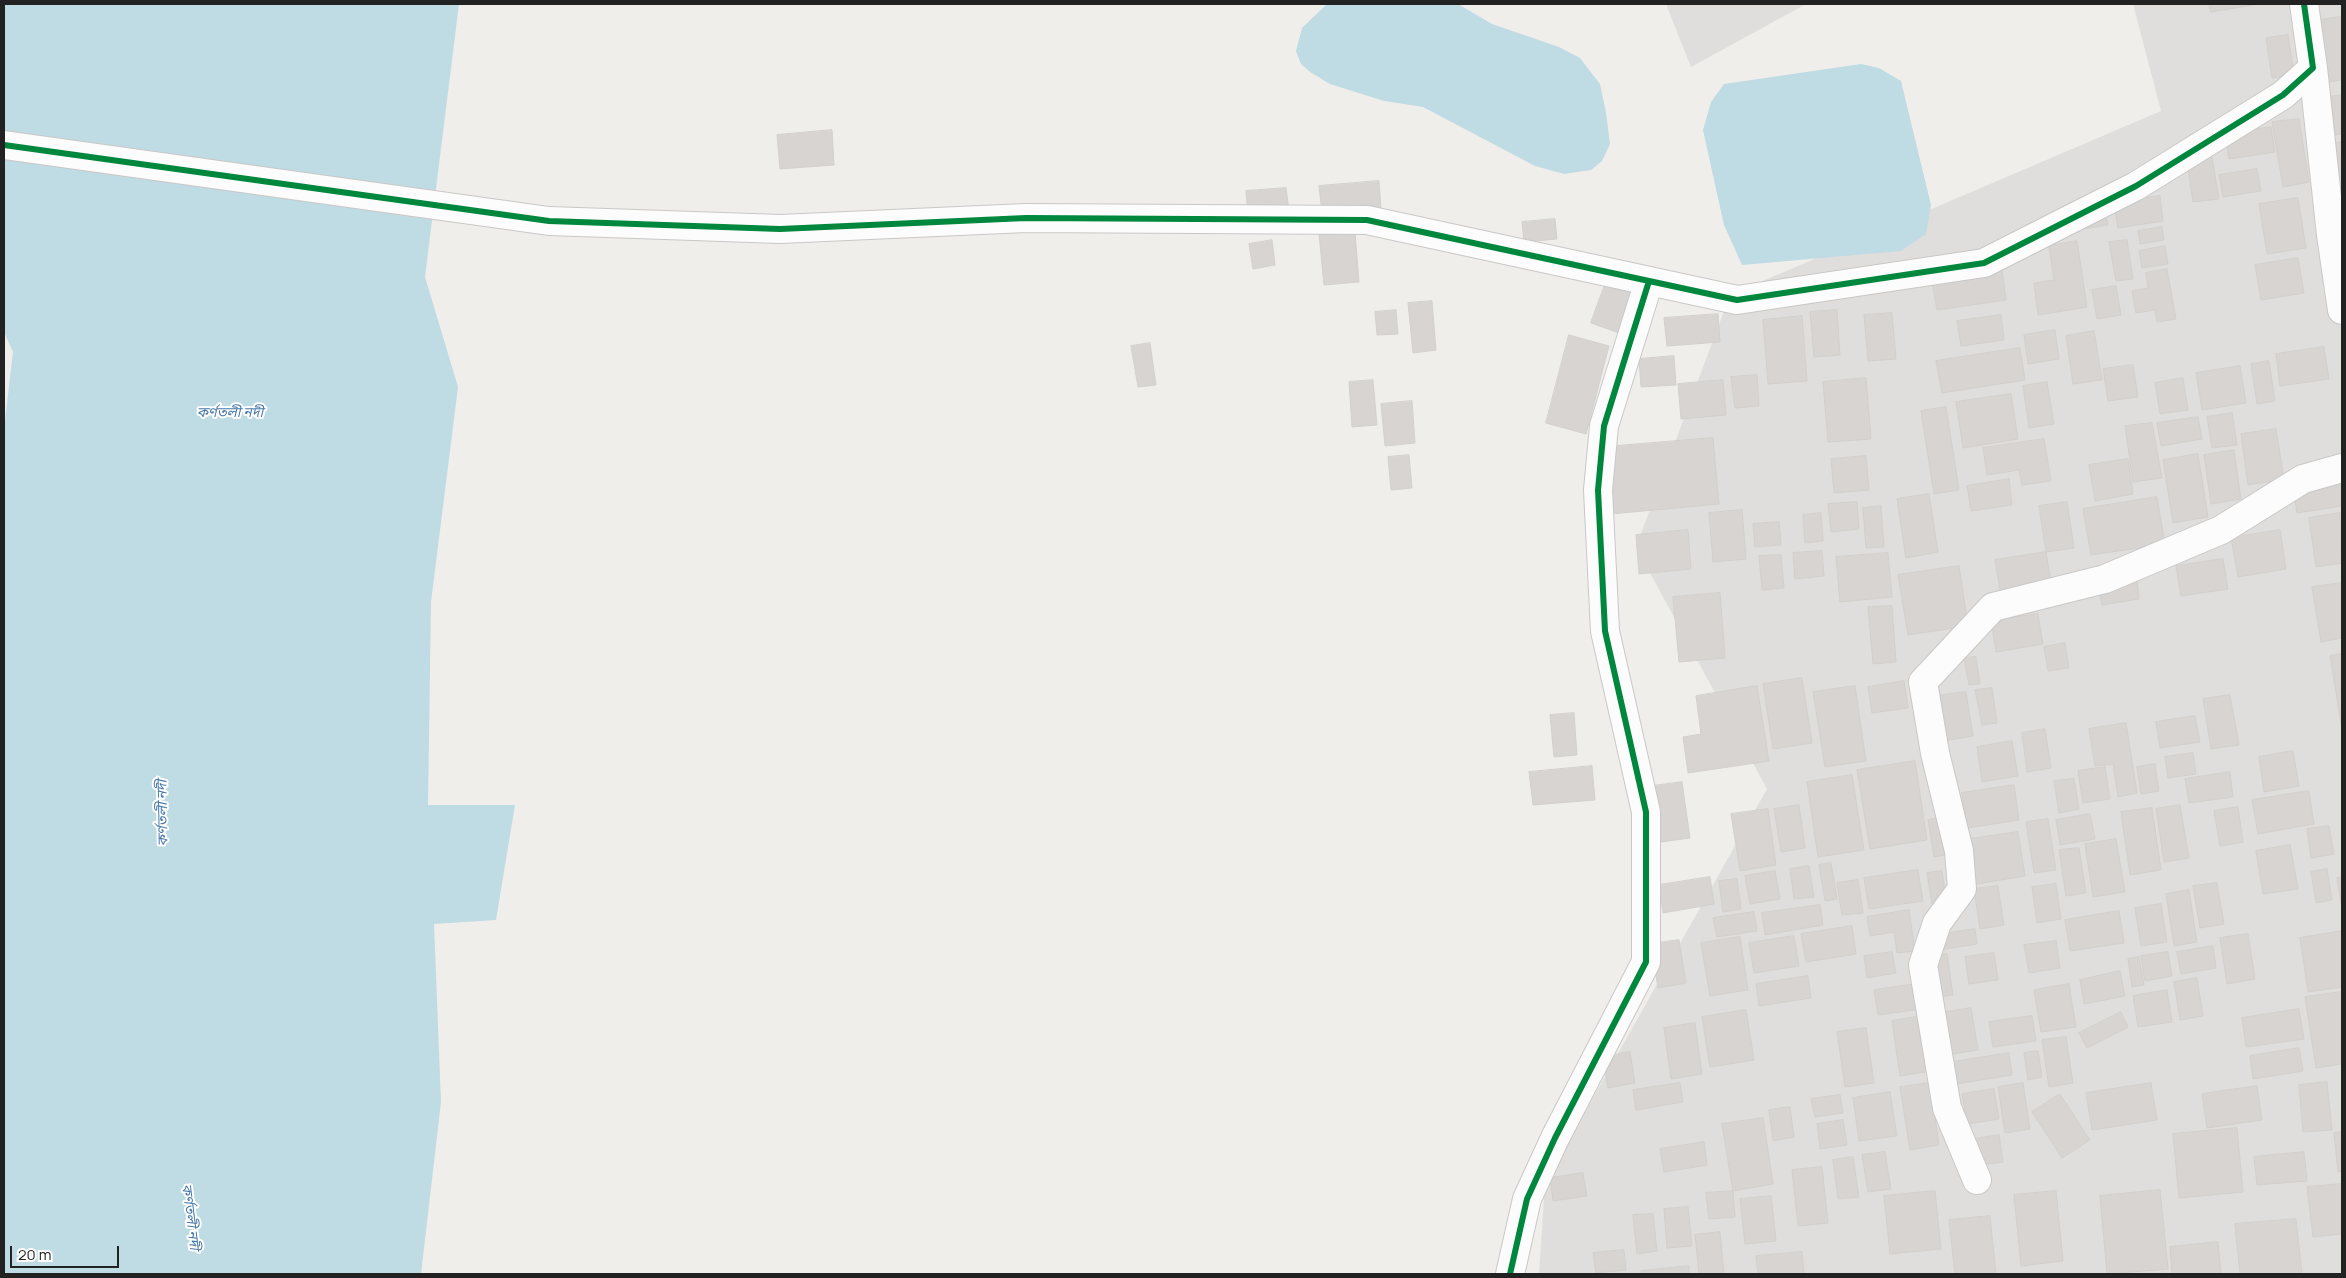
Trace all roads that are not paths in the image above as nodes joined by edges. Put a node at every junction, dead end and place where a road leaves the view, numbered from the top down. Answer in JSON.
{"nodes":[{"id":1,"x":2304,"y":4,"type":"edge"},
{"id":2,"x":2313,"y":68,"type":"junction"},
{"id":3,"x":4,"y":145,"type":"edge"},
{"id":4,"x":1649,"y":281,"type":"junction"},
{"id":5,"x":2342,"y":310,"type":"edge"},
{"id":6,"x":2342,"y":468,"type":"edge"},
{"id":7,"x":1977,"y":1180,"type":"dead end"},
{"id":8,"x":1510,"y":1274,"type":"edge"}],
"edges":[{"from":1,"to":2,"type":"street"},
{"from":2,"to":4,"type":"street"},
{"from":2,"to":5,"type":"street"},
{"from":3,"to":4,"type":"street"},
{"from":4,"to":8,"type":"street"},
{"from":6,"to":7,"type":"street"}]}
